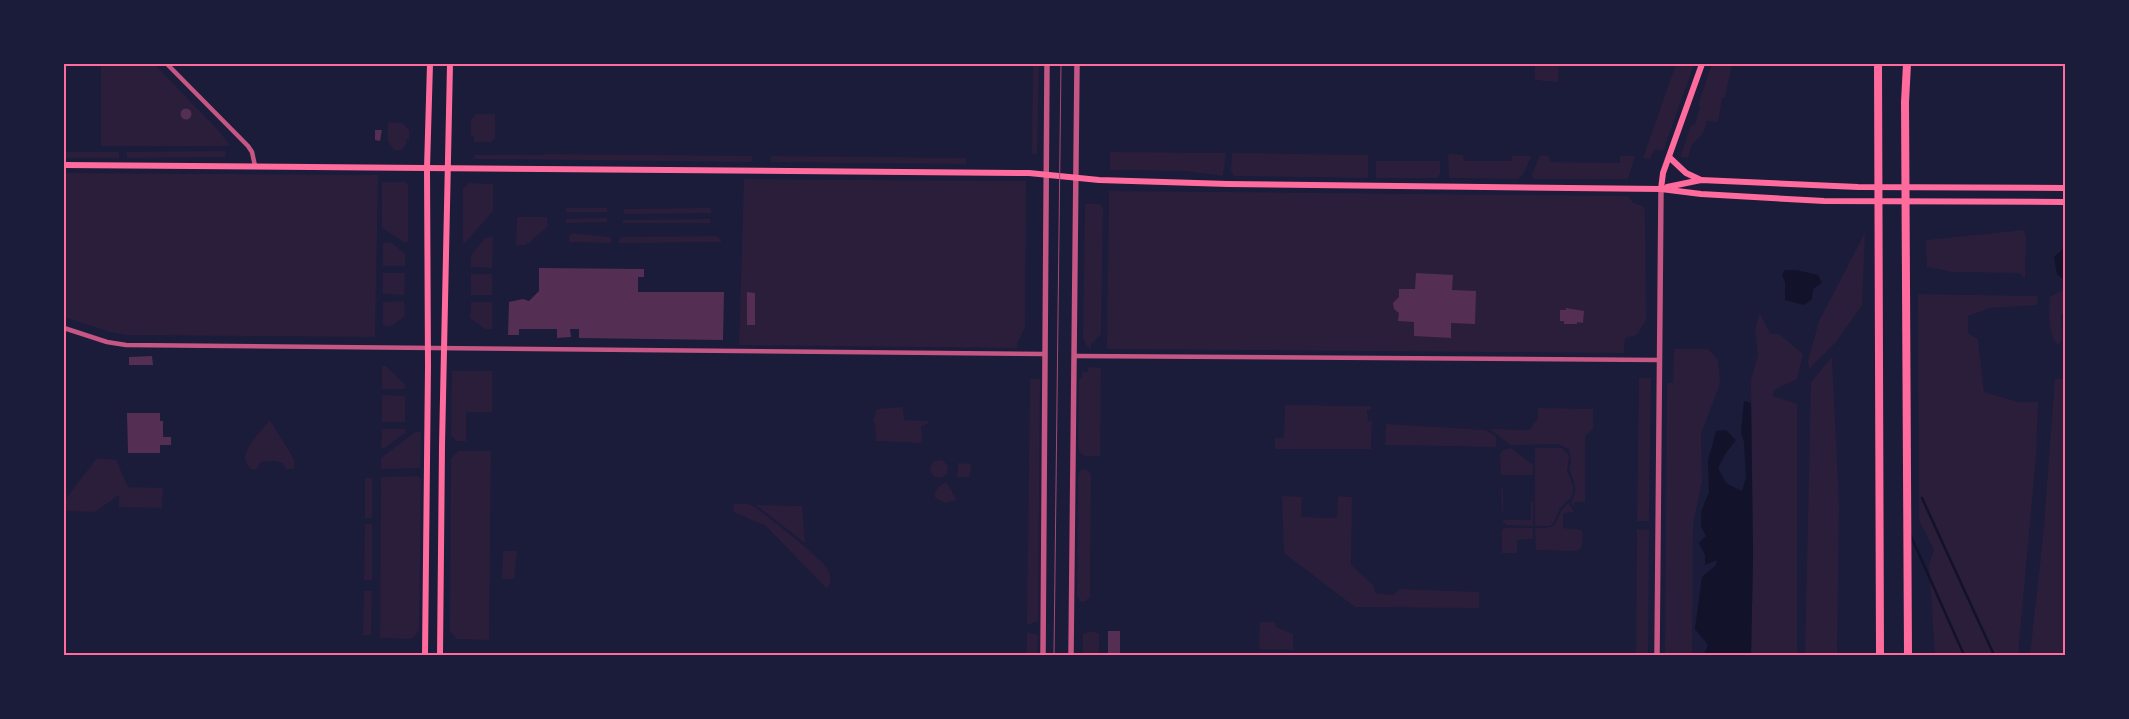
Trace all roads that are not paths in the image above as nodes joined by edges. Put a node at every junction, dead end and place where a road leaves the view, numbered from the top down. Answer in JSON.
{"nodes":[{"id":1,"x":168,"y":64,"type":"edge"},
{"id":2,"x":430,"y":64,"type":"edge"},
{"id":3,"x":450,"y":64,"type":"edge"},
{"id":4,"x":1047,"y":64,"type":"edge"},
{"id":5,"x":1077,"y":64,"type":"edge"},
{"id":6,"x":1702,"y":64,"type":"edge"},
{"id":7,"x":1878,"y":64,"type":"edge"},
{"id":8,"x":1907,"y":64,"type":"edge"},
{"id":9,"x":1669,"y":157,"type":"junction"},
{"id":10,"x":64,"y":164,"type":"edge"},
{"id":11,"x":255,"y":166,"type":"junction"},
{"id":12,"x":427,"y":168,"type":"junction"},
{"id":13,"x":449,"y":168,"type":"junction"},
{"id":14,"x":1046,"y":175,"type":"junction"},
{"id":15,"x":1076,"y":178,"type":"junction"},
{"id":16,"x":1701,"y":180,"type":"junction"},
{"id":17,"x":2065,"y":188,"type":"edge"},
{"id":18,"x":1661,"y":189,"type":"junction"},
{"id":19,"x":2065,"y":202,"type":"edge"},
{"id":20,"x":64,"y":328,"type":"edge"},
{"id":21,"x":428,"y":349,"type":"junction"},
{"id":22,"x":445,"y":349,"type":"junction"},
{"id":23,"x":1044,"y":354,"type":"junction"},
{"id":24,"x":1075,"y":356,"type":"junction"},
{"id":25,"x":1659,"y":360,"type":"junction"},
{"id":26,"x":425,"y":655,"type":"edge"},
{"id":27,"x":440,"y":655,"type":"edge"},
{"id":28,"x":1043,"y":655,"type":"edge"},
{"id":29,"x":1071,"y":655,"type":"edge"},
{"id":30,"x":1657,"y":655,"type":"edge"},
{"id":31,"x":1880,"y":655,"type":"edge"},
{"id":32,"x":1908,"y":655,"type":"edge"}],
"edges":[{"from":1,"to":11,"type":"street"},
{"from":2,"to":12,"type":"main road"},
{"from":3,"to":13,"type":"main road"},
{"from":4,"to":14,"type":"street"},
{"from":5,"to":15,"type":"street"},
{"from":6,"to":9,"type":"main road"},
{"from":7,"to":31,"type":"highway"},
{"from":8,"to":32,"type":"highway"},
{"from":9,"to":16,"type":"main road"},
{"from":9,"to":18,"type":"main road"},
{"from":10,"to":11,"type":"main road"},
{"from":11,"to":12,"type":"main road"},
{"from":12,"to":13,"type":"main road"},
{"from":12,"to":21,"type":"main road"},
{"from":13,"to":14,"type":"main road"},
{"from":13,"to":22,"type":"main road"},
{"from":14,"to":15,"type":"main road"},
{"from":14,"to":23,"type":"street"},
{"from":15,"to":18,"type":"main road"},
{"from":15,"to":24,"type":"street"},
{"from":16,"to":17,"type":"main road"},
{"from":16,"to":18,"type":"main road"},
{"from":18,"to":19,"type":"main road"},
{"from":18,"to":25,"type":"street"},
{"from":20,"to":21,"type":"street"},
{"from":21,"to":22,"type":"street"},
{"from":21,"to":26,"type":"main road"},
{"from":22,"to":23,"type":"street"},
{"from":22,"to":27,"type":"main road"},
{"from":23,"to":28,"type":"street"},
{"from":24,"to":25,"type":"street"},
{"from":24,"to":29,"type":"street"},
{"from":25,"to":30,"type":"street"}]}
